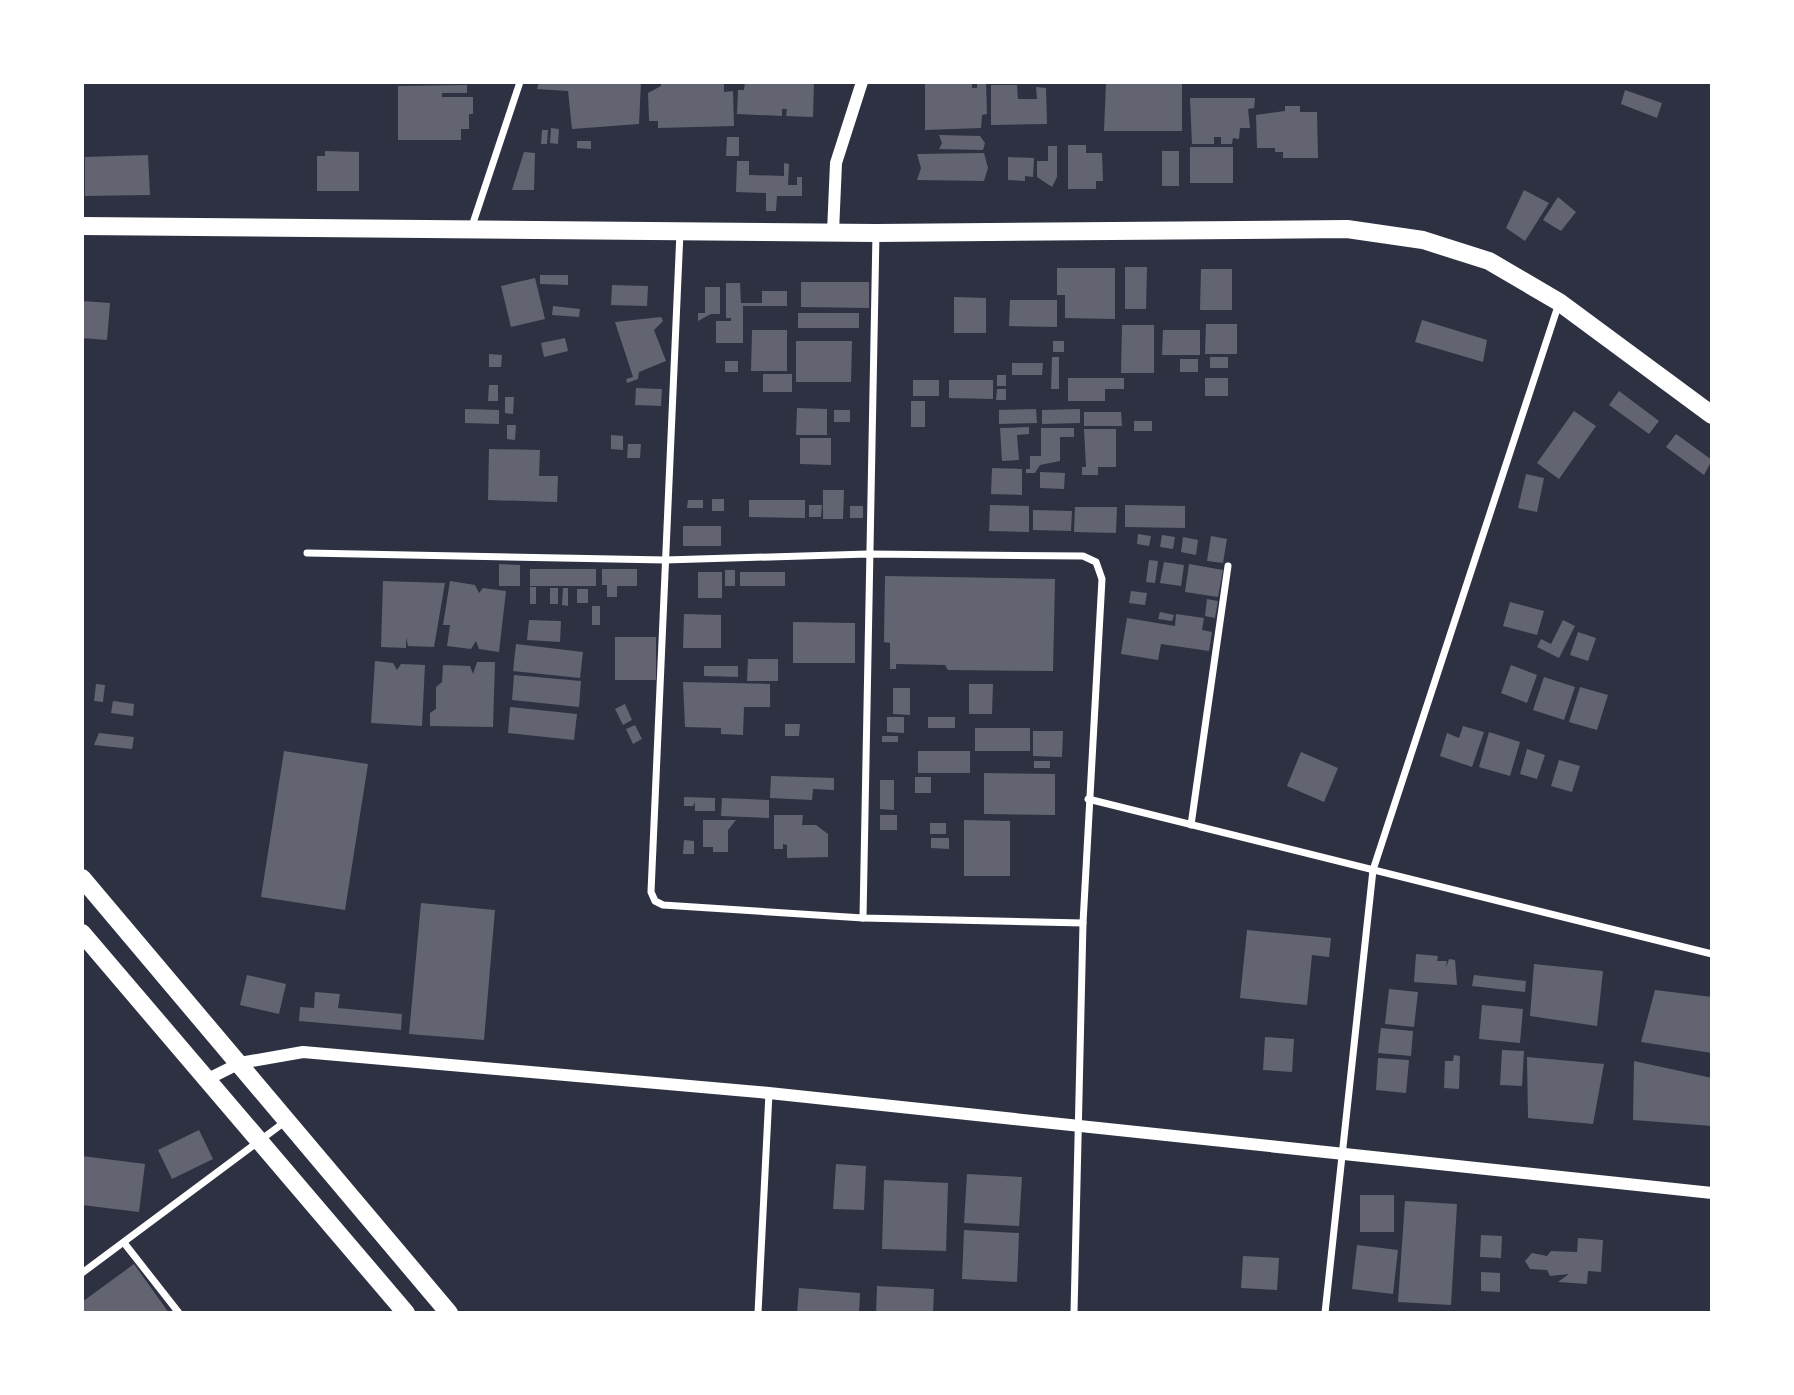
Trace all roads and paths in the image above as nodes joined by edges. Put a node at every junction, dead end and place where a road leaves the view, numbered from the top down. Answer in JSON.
{"nodes":[{"id":1,"x":520,"y":82,"type":"edge"},
{"id":2,"x":862,"y":82,"type":"edge"},
{"id":3,"x":82,"y":226,"type":"edge"},
{"id":4,"x":470,"y":230,"type":"junction"},
{"id":5,"x":680,"y":232,"type":"junction"},
{"id":6,"x":833,"y":232,"type":"junction"},
{"id":7,"x":876,"y":233,"type":"junction"},
{"id":8,"x":1559,"y":302,"type":"junction"},
{"id":9,"x":1712,"y":415,"type":"edge"},
{"id":10,"x":307,"y":553,"type":"dead end"},
{"id":11,"x":868,"y":554,"type":"junction"},
{"id":12,"x":665,"y":560,"type":"junction"},
{"id":13,"x":1228,"y":566,"type":"dead end"},
{"id":14,"x":1088,"y":799,"type":"junction"},
{"id":15,"x":1191,"y":825,"type":"junction"},
{"id":16,"x":1373,"y":870,"type":"junction"},
{"id":17,"x":82,"y":878,"type":"edge"},
{"id":18,"x":863,"y":918,"type":"junction"},
{"id":19,"x":1083,"y":923,"type":"junction"},
{"id":20,"x":82,"y":933,"type":"edge"},
{"id":21,"x":1712,"y":954,"type":"edge"},
{"id":22,"x":240,"y":1063,"type":"junction"},
{"id":23,"x":208,"y":1079,"type":"junction"},
{"id":24,"x":769,"y":1093,"type":"junction"},
{"id":25,"x":286,"y":1121,"type":"junction"},
{"id":26,"x":1078,"y":1125,"type":"junction"},
{"id":27,"x":260,"y":1141,"type":"junction"},
{"id":28,"x":1341,"y":1152,"type":"junction"},
{"id":29,"x":1712,"y":1193,"type":"edge"},
{"id":30,"x":125,"y":1244,"type":"junction"},
{"id":31,"x":82,"y":1273,"type":"edge"},
{"id":32,"x":179,"y":1313,"type":"edge"},
{"id":33,"x":406,"y":1313,"type":"edge"},
{"id":34,"x":449,"y":1313,"type":"edge"},
{"id":35,"x":758,"y":1313,"type":"edge"},
{"id":36,"x":1074,"y":1313,"type":"edge"},
{"id":37,"x":1325,"y":1313,"type":"edge"}],
"edges":[{"from":1,"to":4,"type":"street"},
{"from":2,"to":6,"type":"street"},
{"from":3,"to":4,"type":"main road"},
{"from":4,"to":5,"type":"main road"},
{"from":5,"to":6,"type":"main road"},
{"from":5,"to":12,"type":"street"},
{"from":6,"to":7,"type":"main road"},
{"from":7,"to":8,"type":"main road"},
{"from":7,"to":11,"type":"street"},
{"from":8,"to":9,"type":"main road"},
{"from":8,"to":16,"type":"street"},
{"from":10,"to":12,"type":"street"},
{"from":11,"to":12,"type":"street"},
{"from":11,"to":14,"type":"street"},
{"from":11,"to":18,"type":"street"},
{"from":12,"to":18,"type":"street"},
{"from":13,"to":15,"type":"street"},
{"from":14,"to":15,"type":"street"},
{"from":14,"to":19,"type":"street"},
{"from":15,"to":16,"type":"street"},
{"from":16,"to":21,"type":"street"},
{"from":16,"to":28,"type":"street"},
{"from":17,"to":22,"type":"main road"},
{"from":18,"to":19,"type":"street"},
{"from":19,"to":26,"type":"street"},
{"from":20,"to":23,"type":"main road"},
{"from":22,"to":23,"type":"street"},
{"from":22,"to":24,"type":"street"},
{"from":22,"to":25,"type":"main road"},
{"from":23,"to":27,"type":"main road"},
{"from":24,"to":26,"type":"street"},
{"from":24,"to":35,"type":"street"},
{"from":25,"to":27,"type":"street"},
{"from":25,"to":34,"type":"main road"},
{"from":26,"to":28,"type":"street"},
{"from":26,"to":36,"type":"street"},
{"from":27,"to":30,"type":"street"},
{"from":27,"to":33,"type":"main road"},
{"from":28,"to":29,"type":"street"},
{"from":28,"to":37,"type":"street"},
{"from":30,"to":31,"type":"street"},
{"from":30,"to":32,"type":"street"}]}
